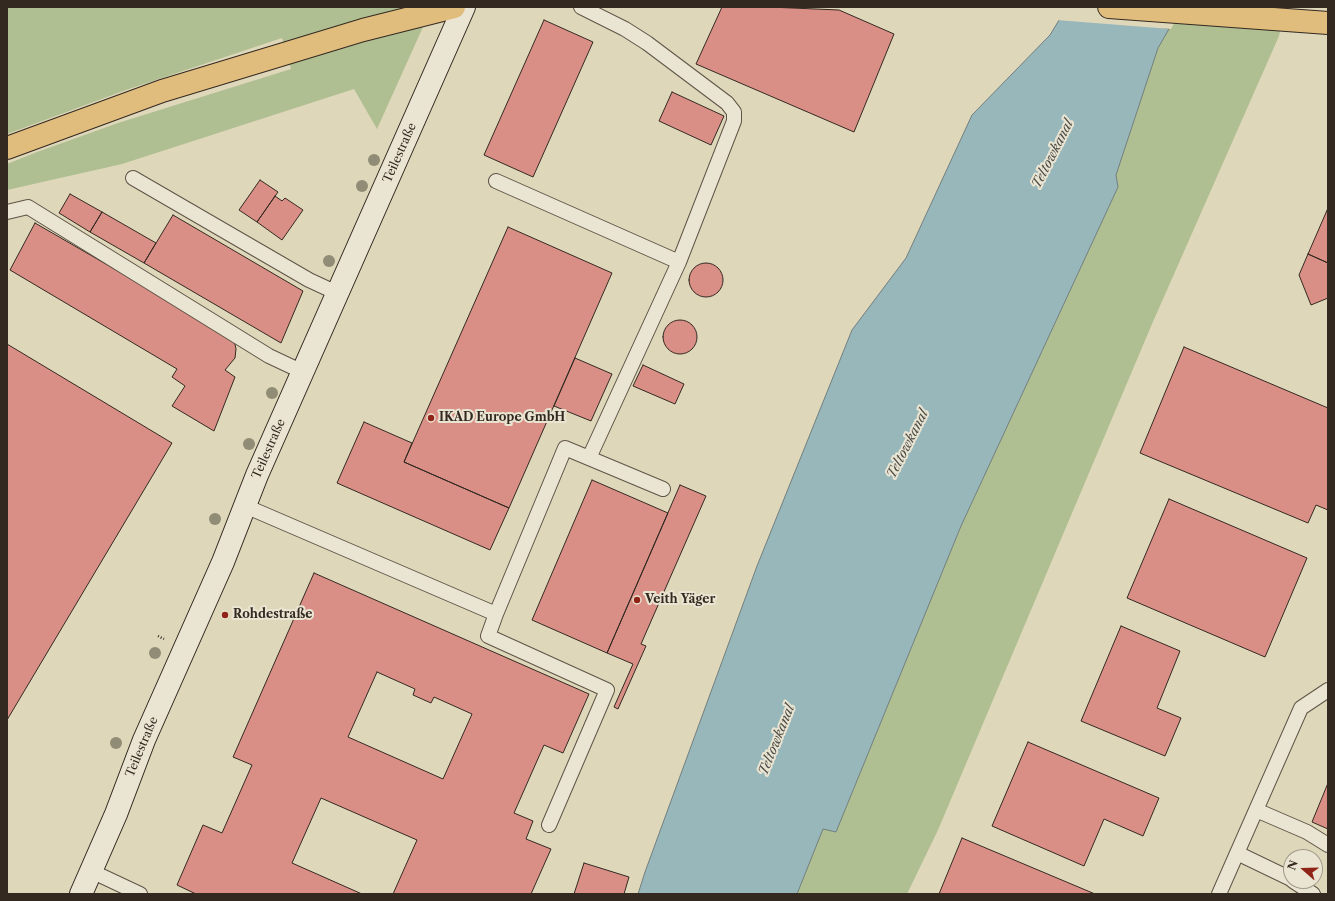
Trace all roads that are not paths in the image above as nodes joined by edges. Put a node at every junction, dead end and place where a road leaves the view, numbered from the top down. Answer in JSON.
{"nodes":[{"id":1,"x":454,"y":7,"type":"edge"},
{"id":2,"x":464,"y":7,"type":"edge"},
{"id":3,"x":581,"y":7,"type":"edge"},
{"id":4,"x":1109,"y":7,"type":"edge"},
{"id":5,"x":1328,"y":23,"type":"edge"},
{"id":6,"x":7,"y":148,"type":"edge"},
{"id":7,"x":133,"y":178,"type":"dead end"},
{"id":8,"x":496,"y":181,"type":"dead end"},
{"id":9,"x":7,"y":212,"type":"edge"},
{"id":10,"x":679,"y":262,"type":"junction"},
{"id":11,"x":338,"y":293,"type":"junction"},
{"id":12,"x":303,"y":372,"type":"junction"},
{"id":13,"x":589,"y":458,"type":"junction"},
{"id":14,"x":663,"y":489,"type":"dead end"},
{"id":15,"x":245,"y":506,"type":"junction"},
{"id":16,"x":496,"y":614,"type":"junction"},
{"id":17,"x":1328,"y":690,"type":"edge"},
{"id":18,"x":1256,"y":810,"type":"junction"},
{"id":19,"x":549,"y":826,"type":"dead end"},
{"id":20,"x":1328,"y":845,"type":"edge"},
{"id":21,"x":1237,"y":853,"type":"junction"},
{"id":22,"x":91,"y":871,"type":"junction"},
{"id":23,"x":1283,"y":876,"type":"edge"},
{"id":24,"x":81,"y":894,"type":"edge"},
{"id":25,"x":140,"y":894,"type":"edge"},
{"id":26,"x":1219,"y":894,"type":"edge"}],
"edges":[{"from":1,"to":6,"type":"highway"},
{"from":2,"to":11,"type":"street","name":"Teilestraße"},
{"from":3,"to":10,"type":"lane"},
{"from":4,"to":5,"type":"highway"},
{"from":7,"to":11,"type":"lane"},
{"from":8,"to":10,"type":"lane"},
{"from":9,"to":12,"type":"lane"},
{"from":10,"to":13,"type":"lane"},
{"from":11,"to":12,"type":"street","name":"Teilestraße"},
{"from":12,"to":15,"type":"street","name":"Teilestraße"},
{"from":13,"to":14,"type":"lane"},
{"from":13,"to":16,"type":"lane"},
{"from":15,"to":16,"type":"lane"},
{"from":15,"to":22,"type":"street","name":"Teilestraße"},
{"from":16,"to":19,"type":"lane"},
{"from":17,"to":18,"type":"lane"},
{"from":18,"to":20,"type":"lane"},
{"from":18,"to":21,"type":"lane"},
{"from":21,"to":23,"type":"lane"},
{"from":21,"to":26,"type":"lane"},
{"from":22,"to":24,"type":"street","name":"Teilestraße"},
{"from":22,"to":25,"type":"lane"}]}
